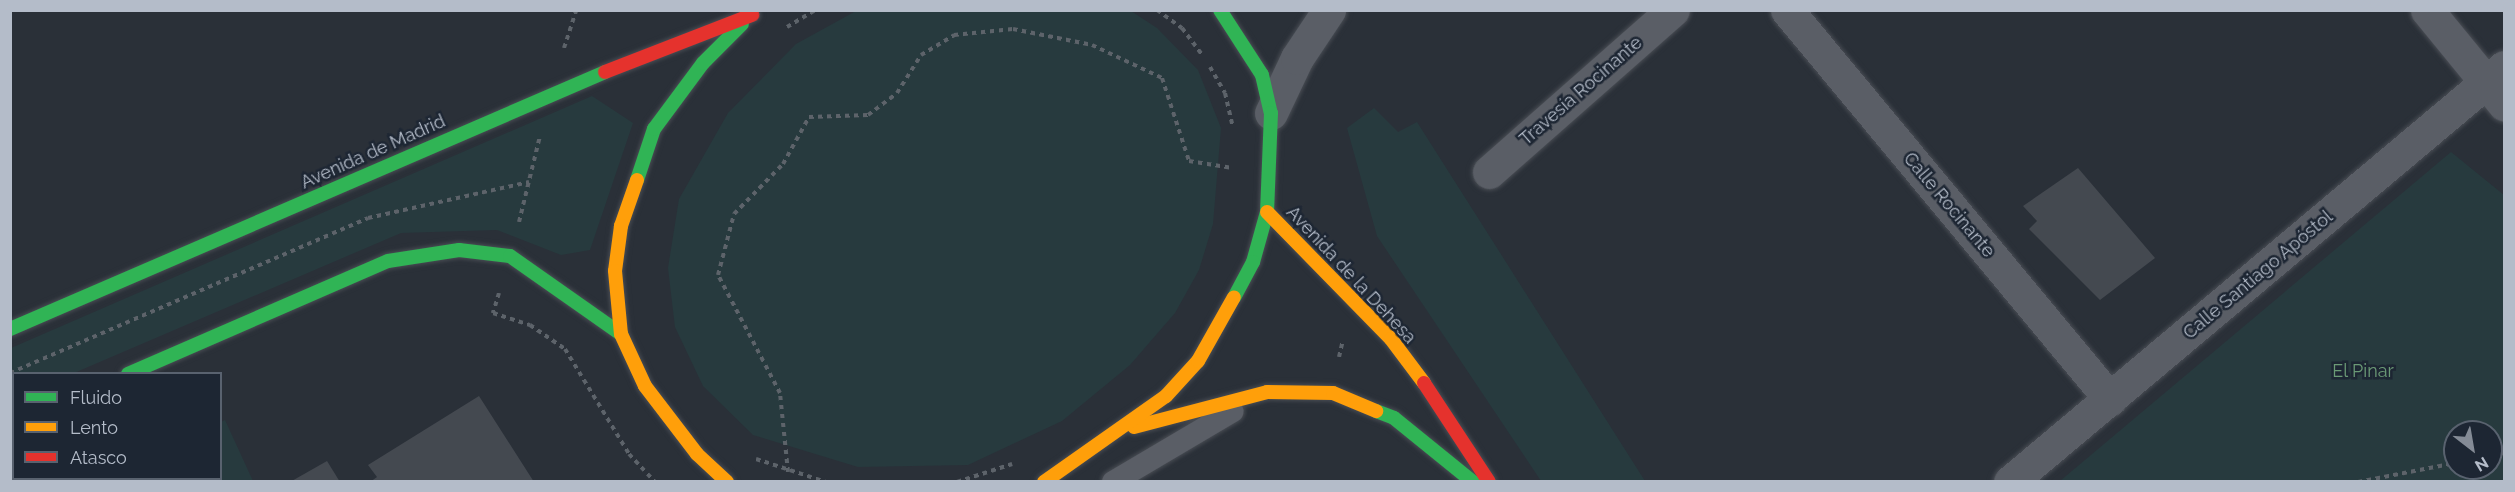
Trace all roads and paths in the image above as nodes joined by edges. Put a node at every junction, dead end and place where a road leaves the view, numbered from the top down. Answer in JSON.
{"nodes":[{"id":1,"x":815,"y":10,"type":"edge"},
{"id":2,"x":1157,"y":10,"type":"edge"},
{"id":3,"x":1220,"y":10,"type":"edge"},
{"id":4,"x":1329,"y":10,"type":"edge"},
{"id":5,"x":1673,"y":10,"type":"edge"},
{"id":6,"x":1787,"y":10,"type":"edge"},
{"id":7,"x":2427,"y":10,"type":"edge"},
{"id":8,"x":755,"y":13,"type":"edge"},
{"id":9,"x":777,"y":33,"type":"dead end"},
{"id":10,"x":2498,"y":85,"type":"edge"},
{"id":11,"x":1271,"y":113,"type":"junction"},
{"id":12,"x":1232,"y":136,"type":"dead end"},
{"id":13,"x":1232,"y":158,"type":"dead end"},
{"id":14,"x":1232,"y":168,"type":"junction"},
{"id":15,"x":1489,"y":172,"type":"dead end"},
{"id":16,"x":1231,"y":180,"type":"dead end"},
{"id":17,"x":352,"y":181,"type":"junction"},
{"id":18,"x":529,"y":182,"type":"dead end"},
{"id":19,"x":1267,"y":212,"type":"junction"},
{"id":20,"x":368,"y":218,"type":"junction"},
{"id":21,"x":388,"y":261,"type":"junction"},
{"id":22,"x":10,"y":328,"type":"edge"},
{"id":23,"x":621,"y":334,"type":"junction"},
{"id":24,"x":12,"y":372,"type":"edge"},
{"id":25,"x":133,"y":372,"type":"edge"},
{"id":26,"x":1267,"y":392,"type":"junction"},
{"id":27,"x":2110,"y":399,"type":"junction"},
{"id":28,"x":1126,"y":429,"type":"junction"},
{"id":29,"x":747,"y":455,"type":"dead end"},
{"id":30,"x":1022,"y":459,"type":"dead end"},
{"id":31,"x":2443,"y":465,"type":"edge"},
{"id":32,"x":788,"y":472,"type":"junction"},
{"id":33,"x":1051,"y":480,"type":"edge"},
{"id":34,"x":727,"y":482,"type":"edge"},
{"id":35,"x":826,"y":482,"type":"edge"},
{"id":36,"x":957,"y":482,"type":"edge"},
{"id":37,"x":1113,"y":482,"type":"edge"},
{"id":38,"x":1473,"y":482,"type":"edge"},
{"id":39,"x":1489,"y":482,"type":"edge"},
{"id":40,"x":2010,"y":482,"type":"edge"},
{"id":41,"x":2358,"y":482,"type":"edge"}],
"edges":[{"from":1,"to":9,"type":"path"},
{"from":2,"to":12,"type":"path"},
{"from":3,"to":11,"type":"street"},
{"from":4,"to":11,"type":"street"},
{"from":5,"to":15,"type":"street","name":"Travesía Rocinante"},
{"from":6,"to":27,"type":"street","name":"Calle Rocinante"},
{"from":7,"to":10,"type":"street"},
{"from":8,"to":17,"type":"street","name":"Avenida de Madrid"},
{"from":8,"to":23,"type":"street"},
{"from":10,"to":27,"type":"street","name":"Calle Santiago Apóstol"},
{"from":11,"to":19,"type":"street"},
{"from":13,"to":14,"type":"path"},
{"from":14,"to":16,"type":"path"},
{"from":14,"to":32,"type":"path"},
{"from":17,"to":20,"type":"path"},
{"from":17,"to":22,"type":"street","name":"Avenida de Madrid"},
{"from":18,"to":20,"type":"path"},
{"from":19,"to":28,"type":"street"},
{"from":19,"to":39,"type":"street","name":"Avenida de la Dehesa"},
{"from":20,"to":21,"type":"path"},
{"from":20,"to":24,"type":"path"},
{"from":21,"to":23,"type":"street"},
{"from":21,"to":25,"type":"street"},
{"from":23,"to":34,"type":"street"},
{"from":26,"to":28,"type":"street"},
{"from":26,"to":37,"type":"lane"},
{"from":26,"to":38,"type":"street"},
{"from":27,"to":40,"type":"street","name":"Calle Santiago Apóstol"},
{"from":28,"to":33,"type":"street"},
{"from":29,"to":32,"type":"path"},
{"from":30,"to":36,"type":"path"},
{"from":31,"to":41,"type":"path"},
{"from":32,"to":35,"type":"path"}]}
